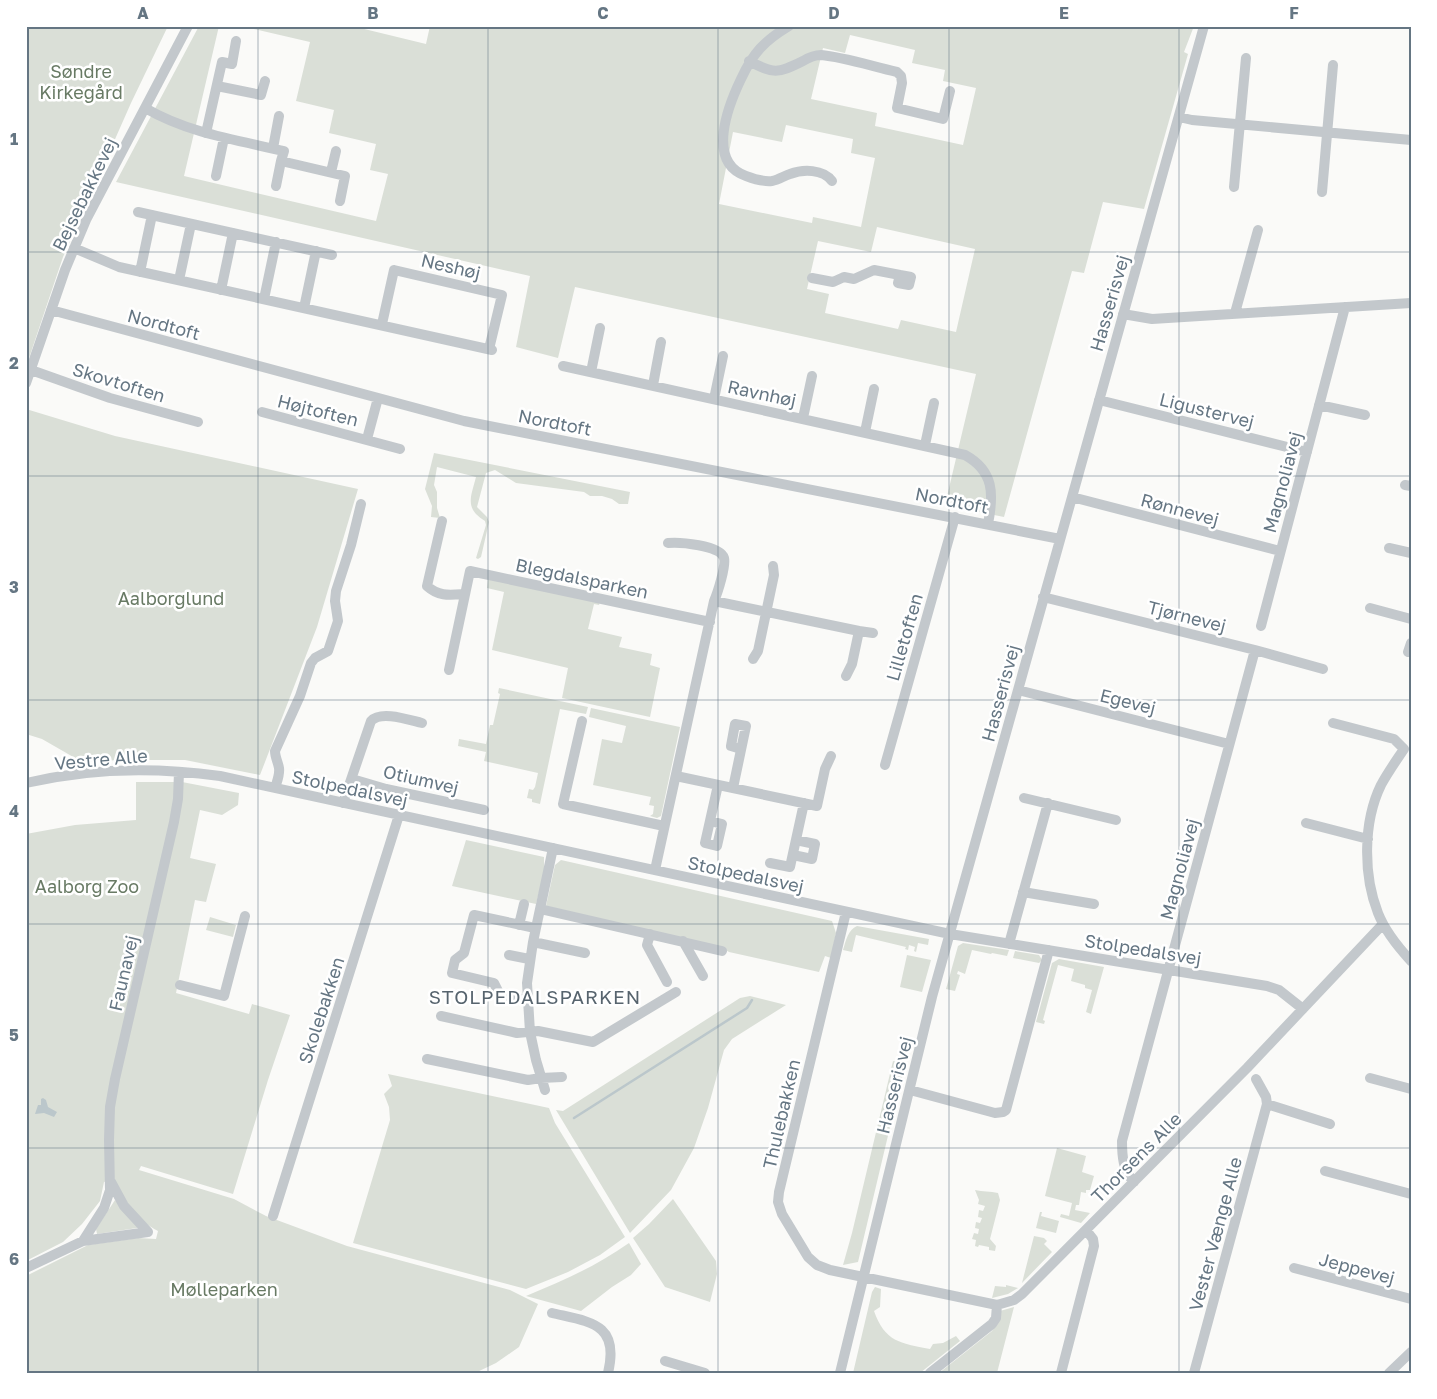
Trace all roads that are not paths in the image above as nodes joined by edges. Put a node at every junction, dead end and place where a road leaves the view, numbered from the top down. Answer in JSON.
{"nodes":[{"id":1,"x":188,"y":26,"type":"edge"},
{"id":2,"x":789,"y":26,"type":"edge"},
{"id":3,"x":1204,"y":26,"type":"edge"},
{"id":4,"x":236,"y":41,"type":"dead end"},
{"id":5,"x":1246,"y":58,"type":"dead end"},
{"id":6,"x":749,"y":61,"type":"junction"},
{"id":7,"x":1333,"y":65,"type":"dead end"},
{"id":8,"x":265,"y":80,"type":"dead end"},
{"id":9,"x":217,"y":86,"type":"junction"},
{"id":10,"x":950,"y":91,"type":"dead end"},
{"id":11,"x":145,"y":108,"type":"junction"},
{"id":12,"x":279,"y":116,"type":"dead end"},
{"id":13,"x":1179,"y":117,"type":"junction"},
{"id":14,"x":1240,"y":124,"type":"junction"},
{"id":15,"x":1327,"y":132,"type":"junction"},
{"id":16,"x":206,"y":133,"type":"junction"},
{"id":17,"x":224,"y":138,"type":"junction"},
{"id":18,"x":1411,"y":140,"type":"edge"},
{"id":19,"x":273,"y":148,"type":"junction"},
{"id":20,"x":336,"y":151,"type":"dead end"},
{"id":21,"x":281,"y":162,"type":"junction"},
{"id":22,"x":332,"y":172,"type":"junction"},
{"id":23,"x":216,"y":176,"type":"dead end"},
{"id":24,"x":832,"y":181,"type":"dead end"},
{"id":25,"x":276,"y":186,"type":"dead end"},
{"id":26,"x":1234,"y":187,"type":"dead end"},
{"id":27,"x":1322,"y":192,"type":"dead end"},
{"id":28,"x":340,"y":201,"type":"dead end"},
{"id":29,"x":138,"y":212,"type":"dead end"},
{"id":30,"x":152,"y":215,"type":"junction"},
{"id":31,"x":191,"y":224,"type":"junction"},
{"id":32,"x":1258,"y":230,"type":"dead end"},
{"id":33,"x":233,"y":233,"type":"junction"},
{"id":34,"x":276,"y":242,"type":"junction"},
{"id":35,"x":74,"y":248,"type":"junction"},
{"id":36,"x":316,"y":251,"type":"junction"},
{"id":37,"x":332,"y":255,"type":"dead end"},
{"id":38,"x":140,"y":272,"type":"junction"},
{"id":39,"x":900,"y":275,"type":"dead end"},
{"id":40,"x":812,"y":278,"type":"dead end"},
{"id":41,"x":179,"y":280,"type":"junction"},
{"id":42,"x":220,"y":290,"type":"junction"},
{"id":43,"x":264,"y":299,"type":"junction"},
{"id":44,"x":1411,"y":303,"type":"edge"},
{"id":45,"x":1345,"y":307,"type":"junction"},
{"id":46,"x":304,"y":308,"type":"junction"},
{"id":47,"x":51,"y":310,"type":"junction"},
{"id":48,"x":1235,"y":313,"type":"junction"},
{"id":49,"x":1123,"y":314,"type":"junction"},
{"id":50,"x":382,"y":324,"type":"junction"},
{"id":51,"x":600,"y":328,"type":"dead end"},
{"id":52,"x":661,"y":342,"type":"dead end"},
{"id":53,"x":723,"y":356,"type":"dead end"},
{"id":54,"x":564,"y":366,"type":"dead end"},
{"id":55,"x":31,"y":370,"type":"junction"},
{"id":56,"x":591,"y":372,"type":"junction"},
{"id":57,"x":812,"y":376,"type":"dead end"},
{"id":58,"x":26,"y":383,"type":"edge"},
{"id":59,"x":653,"y":385,"type":"junction"},
{"id":60,"x":874,"y":389,"type":"dead end"},
{"id":61,"x":378,"y":398,"type":"junction"},
{"id":62,"x":714,"y":399,"type":"junction"},
{"id":63,"x":1099,"y":400,"type":"junction"},
{"id":64,"x":934,"y":403,"type":"dead end"},
{"id":65,"x":1319,"y":405,"type":"junction"},
{"id":66,"x":262,"y":412,"type":"dead end"},
{"id":67,"x":1365,"y":414,"type":"dead end"},
{"id":68,"x":803,"y":418,"type":"junction"},
{"id":69,"x":198,"y":422,"type":"dead end"},
{"id":70,"x":865,"y":432,"type":"junction"},
{"id":71,"x":367,"y":439,"type":"junction"},
{"id":72,"x":926,"y":445,"type":"junction"},
{"id":73,"x":400,"y":449,"type":"dead end"},
{"id":74,"x":1307,"y":452,"type":"junction"},
{"id":75,"x":1072,"y":497,"type":"junction"},
{"id":76,"x":361,"y":504,"type":"dead end"},
{"id":77,"x":955,"y":517,"type":"junction"},
{"id":78,"x":442,"y":521,"type":"dead end"},
{"id":79,"x":988,"y":524,"type":"junction"},
{"id":80,"x":1060,"y":539,"type":"junction"},
{"id":81,"x":668,"y":543,"type":"dead end"},
{"id":82,"x":1389,"y":548,"type":"dead end"},
{"id":83,"x":1280,"y":551,"type":"junction"},
{"id":84,"x":1411,"y":553,"type":"edge"},
{"id":85,"x":773,"y":566,"type":"dead end"},
{"id":86,"x":466,"y":594,"type":"junction"},
{"id":87,"x":1043,"y":597,"type":"junction"},
{"id":88,"x":714,"y":601,"type":"junction"},
{"id":89,"x":1370,"y":608,"type":"dead end"},
{"id":90,"x":766,"y":612,"type":"junction"},
{"id":91,"x":1411,"y":619,"type":"edge"},
{"id":92,"x":710,"y":622,"type":"junction"},
{"id":93,"x":1261,"y":626,"type":"dead end"},
{"id":94,"x":859,"y":632,"type":"junction"},
{"id":95,"x":873,"y":633,"type":"dead end"},
{"id":96,"x":1254,"y":650,"type":"junction"},
{"id":97,"x":753,"y":659,"type":"dead end"},
{"id":98,"x":1323,"y":669,"type":"dead end"},
{"id":99,"x":449,"y":670,"type":"dead end"},
{"id":100,"x":846,"y":676,"type":"dead end"},
{"id":101,"x":1018,"y":690,"type":"junction"},
{"id":102,"x":582,"y":721,"type":"dead end"},
{"id":103,"x":422,"y":723,"type":"dead end"},
{"id":104,"x":1334,"y":723,"type":"dead end"},
{"id":105,"x":1229,"y":744,"type":"junction"},
{"id":106,"x":741,"y":748,"type":"dead end"},
{"id":107,"x":831,"y":756,"type":"dead end"},
{"id":108,"x":885,"y":765,"type":"dead end"},
{"id":109,"x":179,"y":772,"type":"junction"},
{"id":110,"x":676,"y":776,"type":"junction"},
{"id":111,"x":352,"y":779,"type":"junction"},
{"id":112,"x":26,"y":783,"type":"edge"},
{"id":113,"x":718,"y":785,"type":"junction"},
{"id":114,"x":275,"y":788,"type":"junction"},
{"id":115,"x":733,"y":788,"type":"junction"},
{"id":116,"x":1024,"y":798,"type":"dead end"},
{"id":117,"x":343,"y":803,"type":"junction"},
{"id":118,"x":804,"y":803,"type":"junction"},
{"id":119,"x":1048,"y":803,"type":"junction"},
{"id":120,"x":484,"y":810,"type":"dead end"},
{"id":121,"x":399,"y":815,"type":"junction"},
{"id":122,"x":1116,"y":820,"type":"dead end"},
{"id":123,"x":710,"y":821,"type":"dead end"},
{"id":124,"x":1306,"y":823,"type":"dead end"},
{"id":125,"x":664,"y":826,"type":"junction"},
{"id":126,"x":1368,"y":839,"type":"junction"},
{"id":127,"x":796,"y":840,"type":"junction"},
{"id":128,"x":553,"y":848,"type":"junction"},
{"id":129,"x":793,"y":855,"type":"junction"},
{"id":130,"x":770,"y":863,"type":"dead end"},
{"id":131,"x":655,"y":870,"type":"junction"},
{"id":132,"x":1023,"y":892,"type":"junction"},
{"id":133,"x":524,"y":904,"type":"dead end"},
{"id":134,"x":1094,"y":904,"type":"dead end"},
{"id":135,"x":540,"y":908,"type":"junction"},
{"id":136,"x":846,"y":912,"type":"junction"},
{"id":137,"x":245,"y":916,"type":"dead end"},
{"id":138,"x":1383,"y":924,"type":"junction"},
{"id":139,"x":519,"y":925,"type":"junction"},
{"id":140,"x":536,"y":928,"type":"junction"},
{"id":141,"x":650,"y":934,"type":"junction"},
{"id":142,"x":950,"y":934,"type":"junction"},
{"id":143,"x":683,"y":941,"type":"junction"},
{"id":144,"x":532,"y":942,"type":"junction"},
{"id":145,"x":1009,"y":944,"type":"junction"},
{"id":146,"x":1049,"y":950,"type":"junction"},
{"id":147,"x":722,"y":951,"type":"dead end"},
{"id":148,"x":585,"y":953,"type":"dead end"},
{"id":149,"x":509,"y":955,"type":"dead end"},
{"id":150,"x":529,"y":959,"type":"junction"},
{"id":151,"x":1411,"y":961,"type":"edge"},
{"id":152,"x":1168,"y":969,"type":"junction"},
{"id":153,"x":703,"y":976,"type":"dead end"},
{"id":154,"x":667,"y":982,"type":"dead end"},
{"id":155,"x":180,"y":985,"type":"dead end"},
{"id":156,"x":676,"y":992,"type":"dead end"},
{"id":157,"x":528,"y":1000,"type":"junction"},
{"id":158,"x":1302,"y":1009,"type":"junction"},
{"id":159,"x":441,"y":1016,"type":"dead end"},
{"id":160,"x":530,"y":1032,"type":"junction"},
{"id":161,"x":427,"y":1059,"type":"dead end"},
{"id":162,"x":562,"y":1077,"type":"dead end"},
{"id":163,"x":540,"y":1078,"type":"junction"},
{"id":164,"x":1370,"y":1078,"type":"dead end"},
{"id":165,"x":1256,"y":1079,"type":"dead end"},
{"id":166,"x":1411,"y":1089,"type":"edge"},
{"id":167,"x":545,"y":1090,"type":"dead end"},
{"id":168,"x":910,"y":1090,"type":"junction"},
{"id":169,"x":1267,"y":1104,"type":"junction"},
{"id":170,"x":1330,"y":1124,"type":"dead end"},
{"id":171,"x":1325,"y":1171,"type":"dead end"},
{"id":172,"x":111,"y":1182,"type":"junction"},
{"id":173,"x":1134,"y":1182,"type":"junction"},
{"id":174,"x":1411,"y":1194,"type":"edge"},
{"id":175,"x":273,"y":1216,"type":"dead end"},
{"id":176,"x":1086,"y":1230,"type":"junction"},
{"id":177,"x":83,"y":1241,"type":"junction"},
{"id":178,"x":26,"y":1268,"type":"edge"},
{"id":179,"x":1294,"y":1268,"type":"dead end"},
{"id":180,"x":865,"y":1277,"type":"junction"},
{"id":181,"x":1411,"y":1299,"type":"edge"},
{"id":182,"x":997,"y":1305,"type":"junction"},
{"id":183,"x":552,"y":1313,"type":"dead end"},
{"id":184,"x":1411,"y":1352,"type":"edge"},
{"id":185,"x":665,"y":1361,"type":"dead end"},
{"id":186,"x":608,"y":1373,"type":"edge"},
{"id":187,"x":704,"y":1373,"type":"edge"},
{"id":188,"x":840,"y":1373,"type":"edge"},
{"id":189,"x":930,"y":1373,"type":"edge"},
{"id":190,"x":1061,"y":1373,"type":"edge"},
{"id":191,"x":1194,"y":1373,"type":"edge"},
{"id":192,"x":1389,"y":1373,"type":"edge"}],
"edges":[{"from":1,"to":11,"type":"street","name":"Bejsebakkevej"},
{"from":2,"to":6,"type":"street"},
{"from":3,"to":13,"type":"street","name":"Hasserisvej"},
{"from":4,"to":9,"type":"street"},
{"from":5,"to":14,"type":"street"},
{"from":6,"to":10,"type":"street"},
{"from":6,"to":24,"type":"street"},
{"from":7,"to":15,"type":"street"},
{"from":8,"to":9,"type":"street"},
{"from":9,"to":16,"type":"street"},
{"from":11,"to":16,"type":"street"},
{"from":11,"to":35,"type":"street","name":"Bejsebakkevej"},
{"from":12,"to":19,"type":"street"},
{"from":13,"to":14,"type":"street"},
{"from":13,"to":49,"type":"street","name":"Hasserisvej"},
{"from":14,"to":15,"type":"street"},
{"from":14,"to":26,"type":"street"},
{"from":15,"to":18,"type":"street"},
{"from":15,"to":27,"type":"street"},
{"from":16,"to":17,"type":"street"},
{"from":17,"to":19,"type":"street"},
{"from":17,"to":23,"type":"street"},
{"from":19,"to":21,"type":"street"},
{"from":20,"to":22,"type":"street"},
{"from":21,"to":22,"type":"street"},
{"from":21,"to":25,"type":"street"},
{"from":22,"to":28,"type":"street"},
{"from":29,"to":30,"type":"street"},
{"from":30,"to":31,"type":"street"},
{"from":30,"to":38,"type":"street"},
{"from":31,"to":33,"type":"street"},
{"from":31,"to":41,"type":"street"},
{"from":32,"to":48,"type":"street"},
{"from":33,"to":34,"type":"street"},
{"from":33,"to":42,"type":"street"},
{"from":34,"to":36,"type":"street"},
{"from":34,"to":43,"type":"street"},
{"from":35,"to":38,"type":"street","name":"Neshøj"},
{"from":35,"to":47,"type":"street","name":"Bejsebakkevej"},
{"from":36,"to":37,"type":"street"},
{"from":36,"to":46,"type":"street"},
{"from":38,"to":41,"type":"street","name":"Neshøj"},
{"from":39,"to":40,"type":"street"},
{"from":41,"to":42,"type":"street","name":"Neshøj"},
{"from":42,"to":43,"type":"street","name":"Neshøj"},
{"from":43,"to":46,"type":"street","name":"Neshøj"},
{"from":44,"to":45,"type":"street"},
{"from":45,"to":48,"type":"street"},
{"from":45,"to":65,"type":"street","name":"Magnoliavej"},
{"from":46,"to":50,"type":"street","name":"Neshøj"},
{"from":47,"to":55,"type":"street","name":"Bejsebakkevej"},
{"from":47,"to":61,"type":"street","name":"Nordtoft"},
{"from":48,"to":49,"type":"street"},
{"from":49,"to":63,"type":"street","name":"Hasserisvej"},
{"from":50,"to":50,"type":"street","name":"Neshøj"},
{"from":51,"to":56,"type":"street"},
{"from":52,"to":59,"type":"street"},
{"from":53,"to":62,"type":"street","name":"Ravnhøj"},
{"from":54,"to":56,"type":"street","name":"Ravnhøj"},
{"from":55,"to":58,"type":"street","name":"Bejsebakkevej"},
{"from":55,"to":69,"type":"street","name":"Skovtoften"},
{"from":56,"to":59,"type":"street","name":"Ravnhøj"},
{"from":57,"to":68,"type":"street","name":"Ravnhøj"},
{"from":59,"to":62,"type":"street","name":"Ravnhøj"},
{"from":60,"to":70,"type":"street"},
{"from":61,"to":71,"type":"street","name":"Højtoften"},
{"from":61,"to":77,"type":"street","name":"Nordtoft"},
{"from":62,"to":68,"type":"street","name":"Ravnhøj"},
{"from":63,"to":74,"type":"street","name":"Ligustervej"},
{"from":63,"to":75,"type":"street","name":"Hasserisvej"},
{"from":64,"to":72,"type":"street"},
{"from":65,"to":67,"type":"street"},
{"from":65,"to":74,"type":"street","name":"Magnoliavej"},
{"from":66,"to":71,"type":"street","name":"Højtoften"},
{"from":68,"to":70,"type":"street","name":"Ravnhøj"},
{"from":70,"to":72,"type":"street","name":"Ravnhøj"},
{"from":71,"to":73,"type":"street","name":"Højtoften"},
{"from":72,"to":79,"type":"street","name":"Ravnhøj"},
{"from":74,"to":83,"type":"street","name":"Magnoliavej"},
{"from":75,"to":80,"type":"street","name":"Hasserisvej"},
{"from":75,"to":83,"type":"street","name":"Rønnevej"},
{"from":76,"to":114,"type":"street"},
{"from":77,"to":79,"type":"street","name":"Nordtoft"},
{"from":77,"to":108,"type":"street","name":"Lilletoften"},
{"from":78,"to":86,"type":"street"},
{"from":79,"to":80,"type":"street","name":"Nordtoft"},
{"from":80,"to":87,"type":"street","name":"Hasserisvej"},
{"from":81,"to":88,"type":"street"},
{"from":82,"to":84,"type":"street"},
{"from":83,"to":93,"type":"street","name":"Magnoliavej"},
{"from":85,"to":90,"type":"street"},
{"from":86,"to":92,"type":"street","name":"Blegdalsparken"},
{"from":86,"to":99,"type":"street","name":"Blegdalsparken"},
{"from":87,"to":96,"type":"street","name":"Tjørnevej"},
{"from":87,"to":101,"type":"street","name":"Hasserisvej"},
{"from":88,"to":90,"type":"street"},
{"from":88,"to":92,"type":"street"},
{"from":89,"to":91,"type":"street"},
{"from":90,"to":94,"type":"street"},
{"from":90,"to":97,"type":"street"},
{"from":92,"to":110,"type":"street"},
{"from":94,"to":95,"type":"street"},
{"from":94,"to":100,"type":"street"},
{"from":96,"to":98,"type":"street","name":"Tjørnevej"},
{"from":96,"to":105,"type":"street","name":"Magnoliavej"},
{"from":101,"to":105,"type":"street","name":"Egevej"},
{"from":101,"to":142,"type":"street","name":"Hasserisvej"},
{"from":102,"to":125,"type":"street"},
{"from":103,"to":111,"type":"street"},
{"from":104,"to":126,"type":"street"},
{"from":105,"to":152,"type":"street","name":"Magnoliavej"},
{"from":106,"to":115,"type":"street"},
{"from":107,"to":118,"type":"street"},
{"from":109,"to":112,"type":"street","name":"Vestre Alle"},
{"from":109,"to":114,"type":"street","name":"Stolpedalsvej"},
{"from":109,"to":172,"type":"street","name":"Faunavej"},
{"from":110,"to":113,"type":"street"},
{"from":110,"to":125,"type":"street"},
{"from":111,"to":117,"type":"street"},
{"from":111,"to":120,"type":"street","name":"Otiumvej"},
{"from":113,"to":115,"type":"street"},
{"from":113,"to":123,"type":"street"},
{"from":114,"to":117,"type":"street","name":"Stolpedalsvej"},
{"from":115,"to":118,"type":"street"},
{"from":116,"to":119,"type":"street"},
{"from":117,"to":121,"type":"street","name":"Stolpedalsvej"},
{"from":118,"to":127,"type":"street"},
{"from":119,"to":122,"type":"street"},
{"from":119,"to":132,"type":"street"},
{"from":121,"to":128,"type":"street","name":"Stolpedalsvej"},
{"from":121,"to":175,"type":"street","name":"Skolebakken"},
{"from":124,"to":126,"type":"street"},
{"from":125,"to":131,"type":"street"},
{"from":126,"to":138,"type":"street"},
{"from":127,"to":129,"type":"street"},
{"from":127,"to":129,"type":"street"},
{"from":128,"to":131,"type":"street","name":"Stolpedalsvej"},
{"from":128,"to":135,"type":"street"},
{"from":129,"to":130,"type":"street"},
{"from":131,"to":136,"type":"street","name":"Stolpedalsvej"},
{"from":132,"to":134,"type":"street"},
{"from":132,"to":145,"type":"street"},
{"from":133,"to":139,"type":"street"},
{"from":135,"to":140,"type":"street"},
{"from":135,"to":141,"type":"street"},
{"from":136,"to":142,"type":"street","name":"Stolpedalsvej"},
{"from":136,"to":180,"type":"street","name":"Thulebakken"},
{"from":137,"to":155,"type":"street"},
{"from":138,"to":151,"type":"street"},
{"from":138,"to":158,"type":"street","name":"Thorsens Alle"},
{"from":139,"to":140,"type":"street"},
{"from":139,"to":157,"type":"street"},
{"from":140,"to":144,"type":"street"},
{"from":141,"to":143,"type":"street"},
{"from":141,"to":154,"type":"street"},
{"from":142,"to":145,"type":"street","name":"Stolpedalsvej"},
{"from":142,"to":168,"type":"street","name":"Hasserisvej"},
{"from":143,"to":147,"type":"street"},
{"from":143,"to":153,"type":"street"},
{"from":144,"to":148,"type":"street"},
{"from":144,"to":150,"type":"street"},
{"from":145,"to":146,"type":"street","name":"Stolpedalsvej"},
{"from":146,"to":152,"type":"street","name":"Stolpedalsvej"},
{"from":146,"to":168,"type":"street"},
{"from":149,"to":150,"type":"street"},
{"from":150,"to":157,"type":"street"},
{"from":152,"to":158,"type":"street","name":"Stolpedalsvej"},
{"from":152,"to":173,"type":"street","name":"Magnoliavej"},
{"from":156,"to":160,"type":"street"},
{"from":157,"to":160,"type":"street"},
{"from":158,"to":173,"type":"street","name":"Thorsens Alle"},
{"from":159,"to":160,"type":"street"},
{"from":160,"to":163,"type":"street"},
{"from":161,"to":163,"type":"street"},
{"from":162,"to":163,"type":"street"},
{"from":163,"to":167,"type":"street"},
{"from":164,"to":166,"type":"street"},
{"from":165,"to":169,"type":"street"},
{"from":168,"to":180,"type":"street","name":"Hasserisvej"},
{"from":169,"to":170,"type":"street"},
{"from":169,"to":191,"type":"street","name":"Vester Vænge Alle"},
{"from":171,"to":174,"type":"street"},
{"from":172,"to":177,"type":"street","name":"Faunavej"},
{"from":172,"to":177,"type":"street","name":"Faunavej"},
{"from":173,"to":176,"type":"street","name":"Thorsens Alle"},
{"from":176,"to":182,"type":"street","name":"Thorsens Alle"},
{"from":176,"to":190,"type":"street"},
{"from":177,"to":178,"type":"street"},
{"from":179,"to":181,"type":"street","name":"Jeppevej"},
{"from":180,"to":182,"type":"street"},
{"from":180,"to":188,"type":"street","name":"Hasserisvej"},
{"from":182,"to":189,"type":"street"},
{"from":183,"to":186,"type":"street"},
{"from":184,"to":192,"type":"street"},
{"from":185,"to":187,"type":"street"}]}
